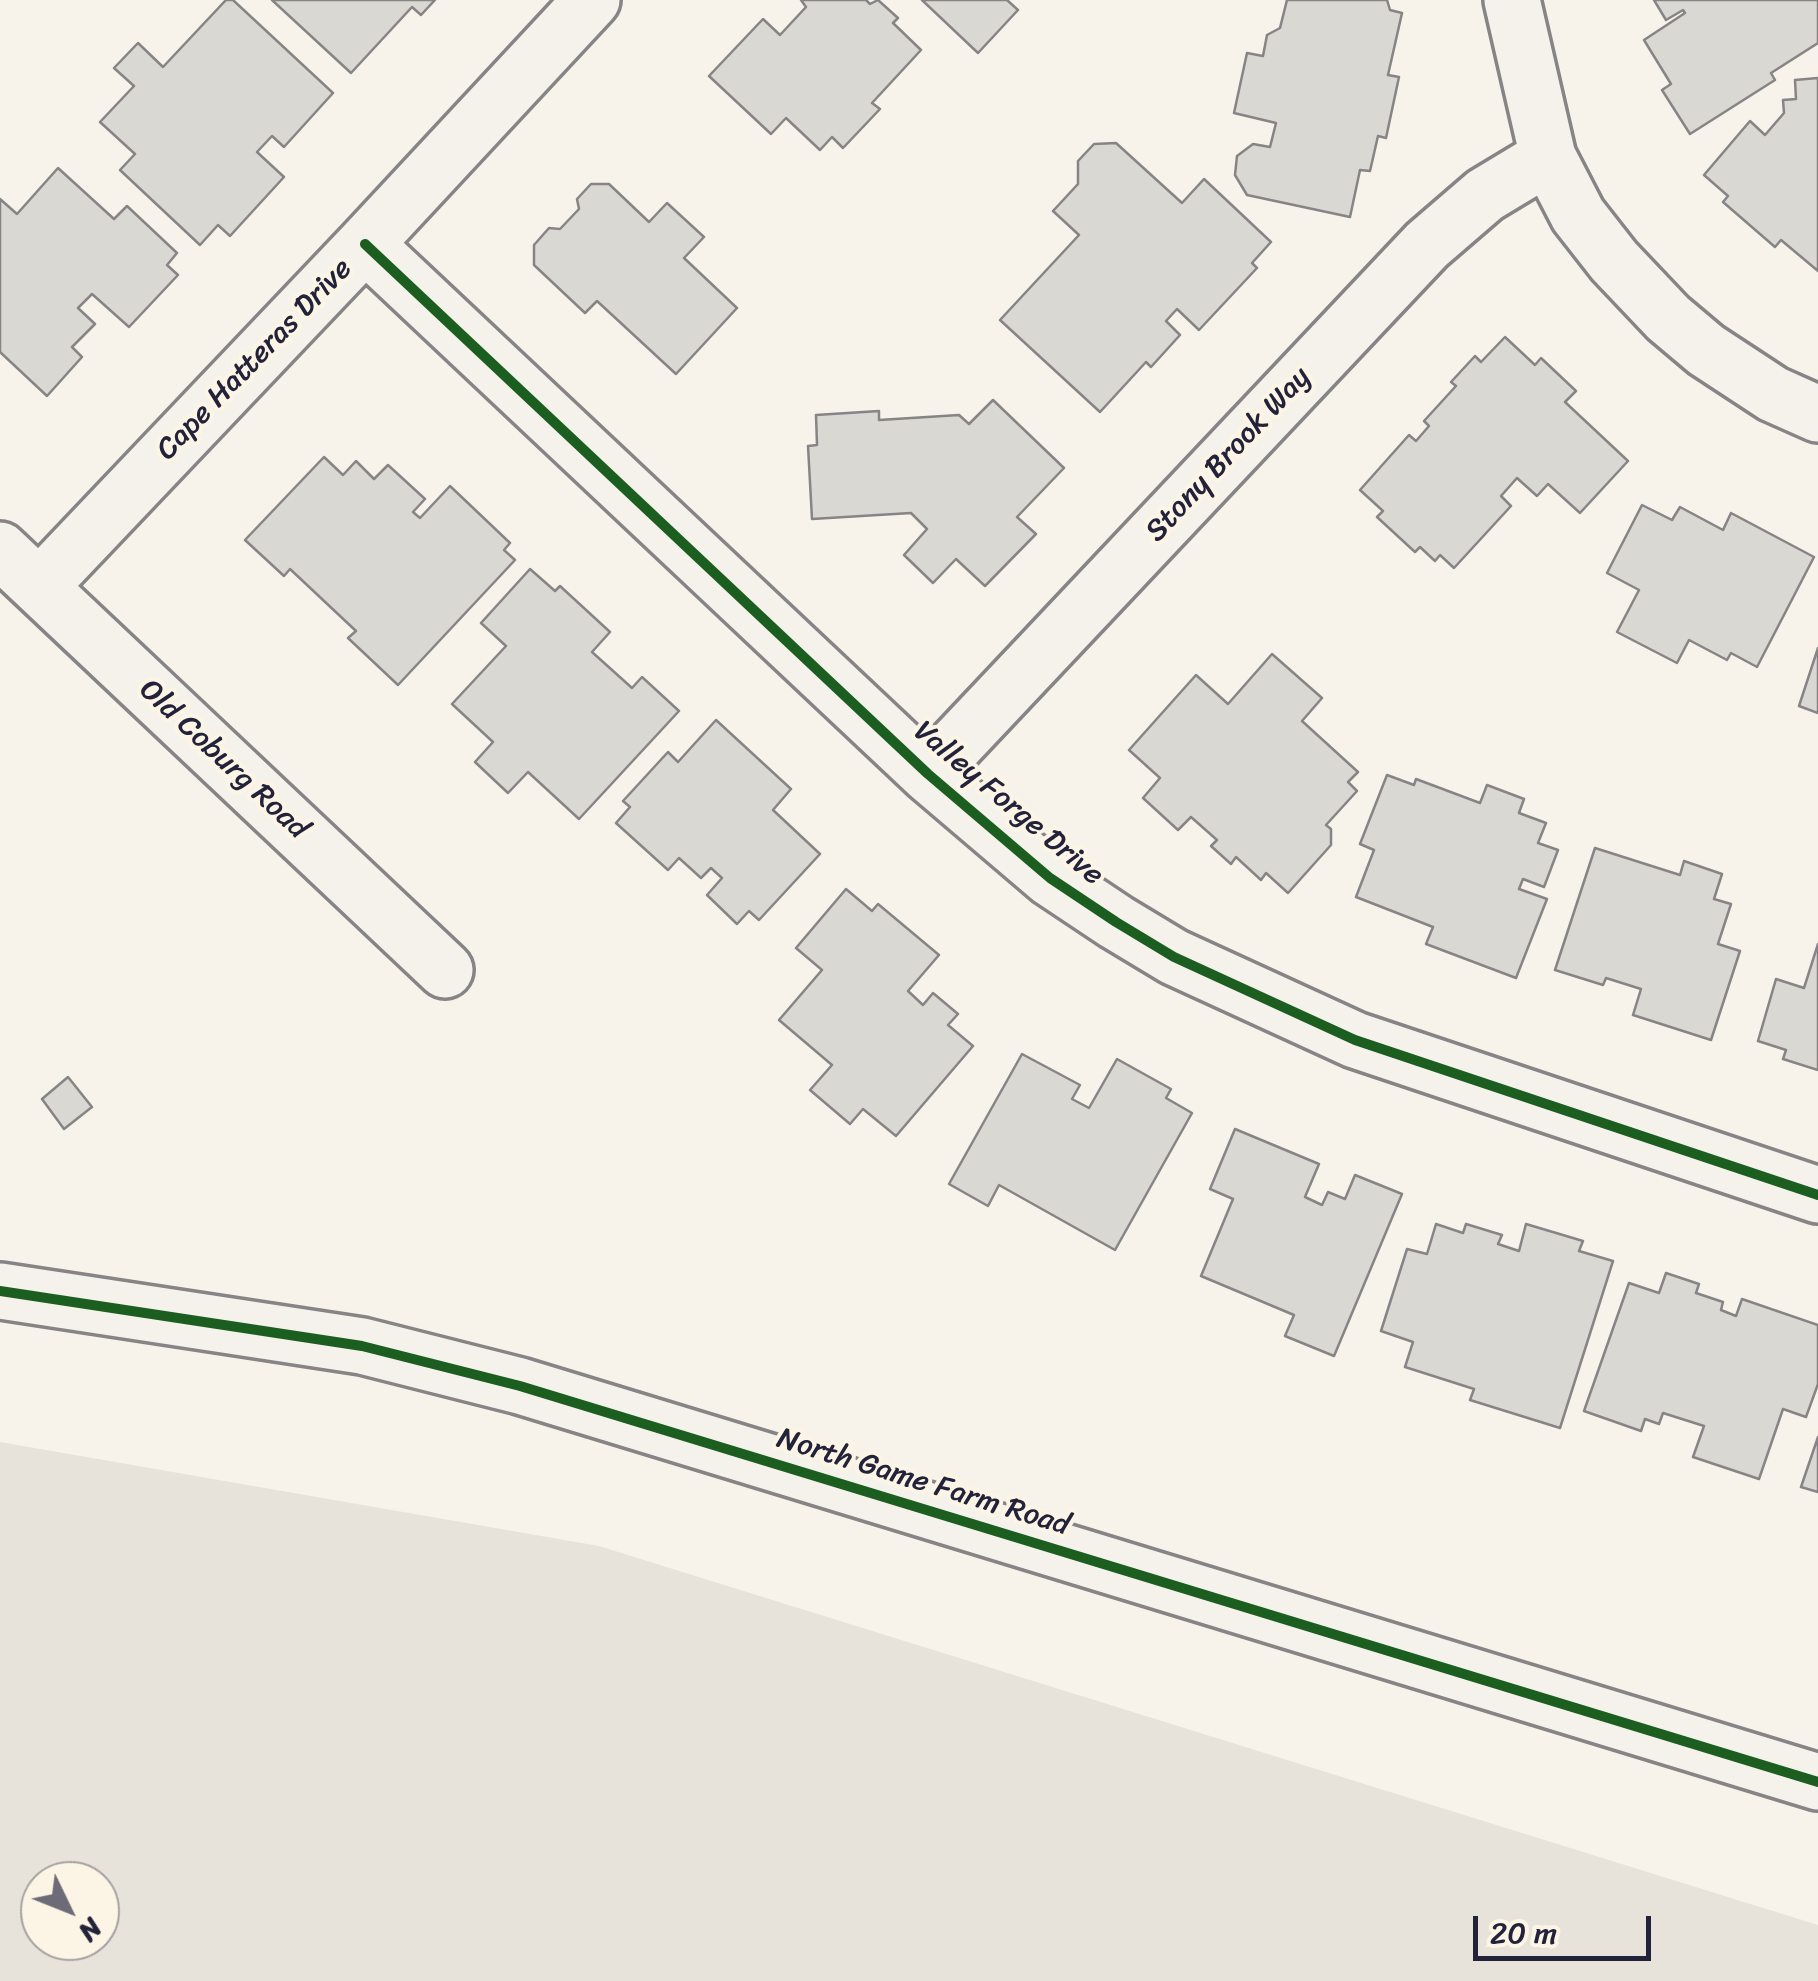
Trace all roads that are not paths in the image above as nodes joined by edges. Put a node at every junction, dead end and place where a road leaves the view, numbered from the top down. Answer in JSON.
{"nodes":[{"id":1,"x":592,"y":0,"type":"edge"},
{"id":2,"x":1512,"y":0,"type":"edge"},
{"id":3,"x":1548,"y":157,"type":"junction"},
{"id":4,"x":366,"y":244,"type":"junction"},
{"id":5,"x":1818,"y":414,"type":"edge"},
{"id":6,"x":0,"y":550,"type":"edge"},
{"id":7,"x":40,"y":586,"type":"junction"},
{"id":8,"x":928,"y":774,"type":"junction"},
{"id":9,"x":445,"y":970,"type":"dead end"},
{"id":10,"x":1818,"y":1195,"type":"edge"},
{"id":11,"x":0,"y":1291,"type":"edge"},
{"id":12,"x":1818,"y":1782,"type":"edge"}],
"edges":[{"from":1,"to":4,"type":"street","name":"Cape Hatteras Drive"},
{"from":2,"to":3,"type":"street"},
{"from":3,"to":5,"type":"street"},
{"from":3,"to":8,"type":"street","name":"Stony Brook Way"},
{"from":4,"to":7,"type":"street","name":"Cape Hatteras Drive"},
{"from":4,"to":8,"type":"street","name":"Valley Forge Drive"},
{"from":6,"to":7,"type":"street","name":"Old Coburg Road"},
{"from":7,"to":9,"type":"street","name":"Old Coburg Road"},
{"from":8,"to":10,"type":"street","name":"Valley Forge Drive"},
{"from":11,"to":12,"type":"street","name":"North Game Farm Road"}]}
